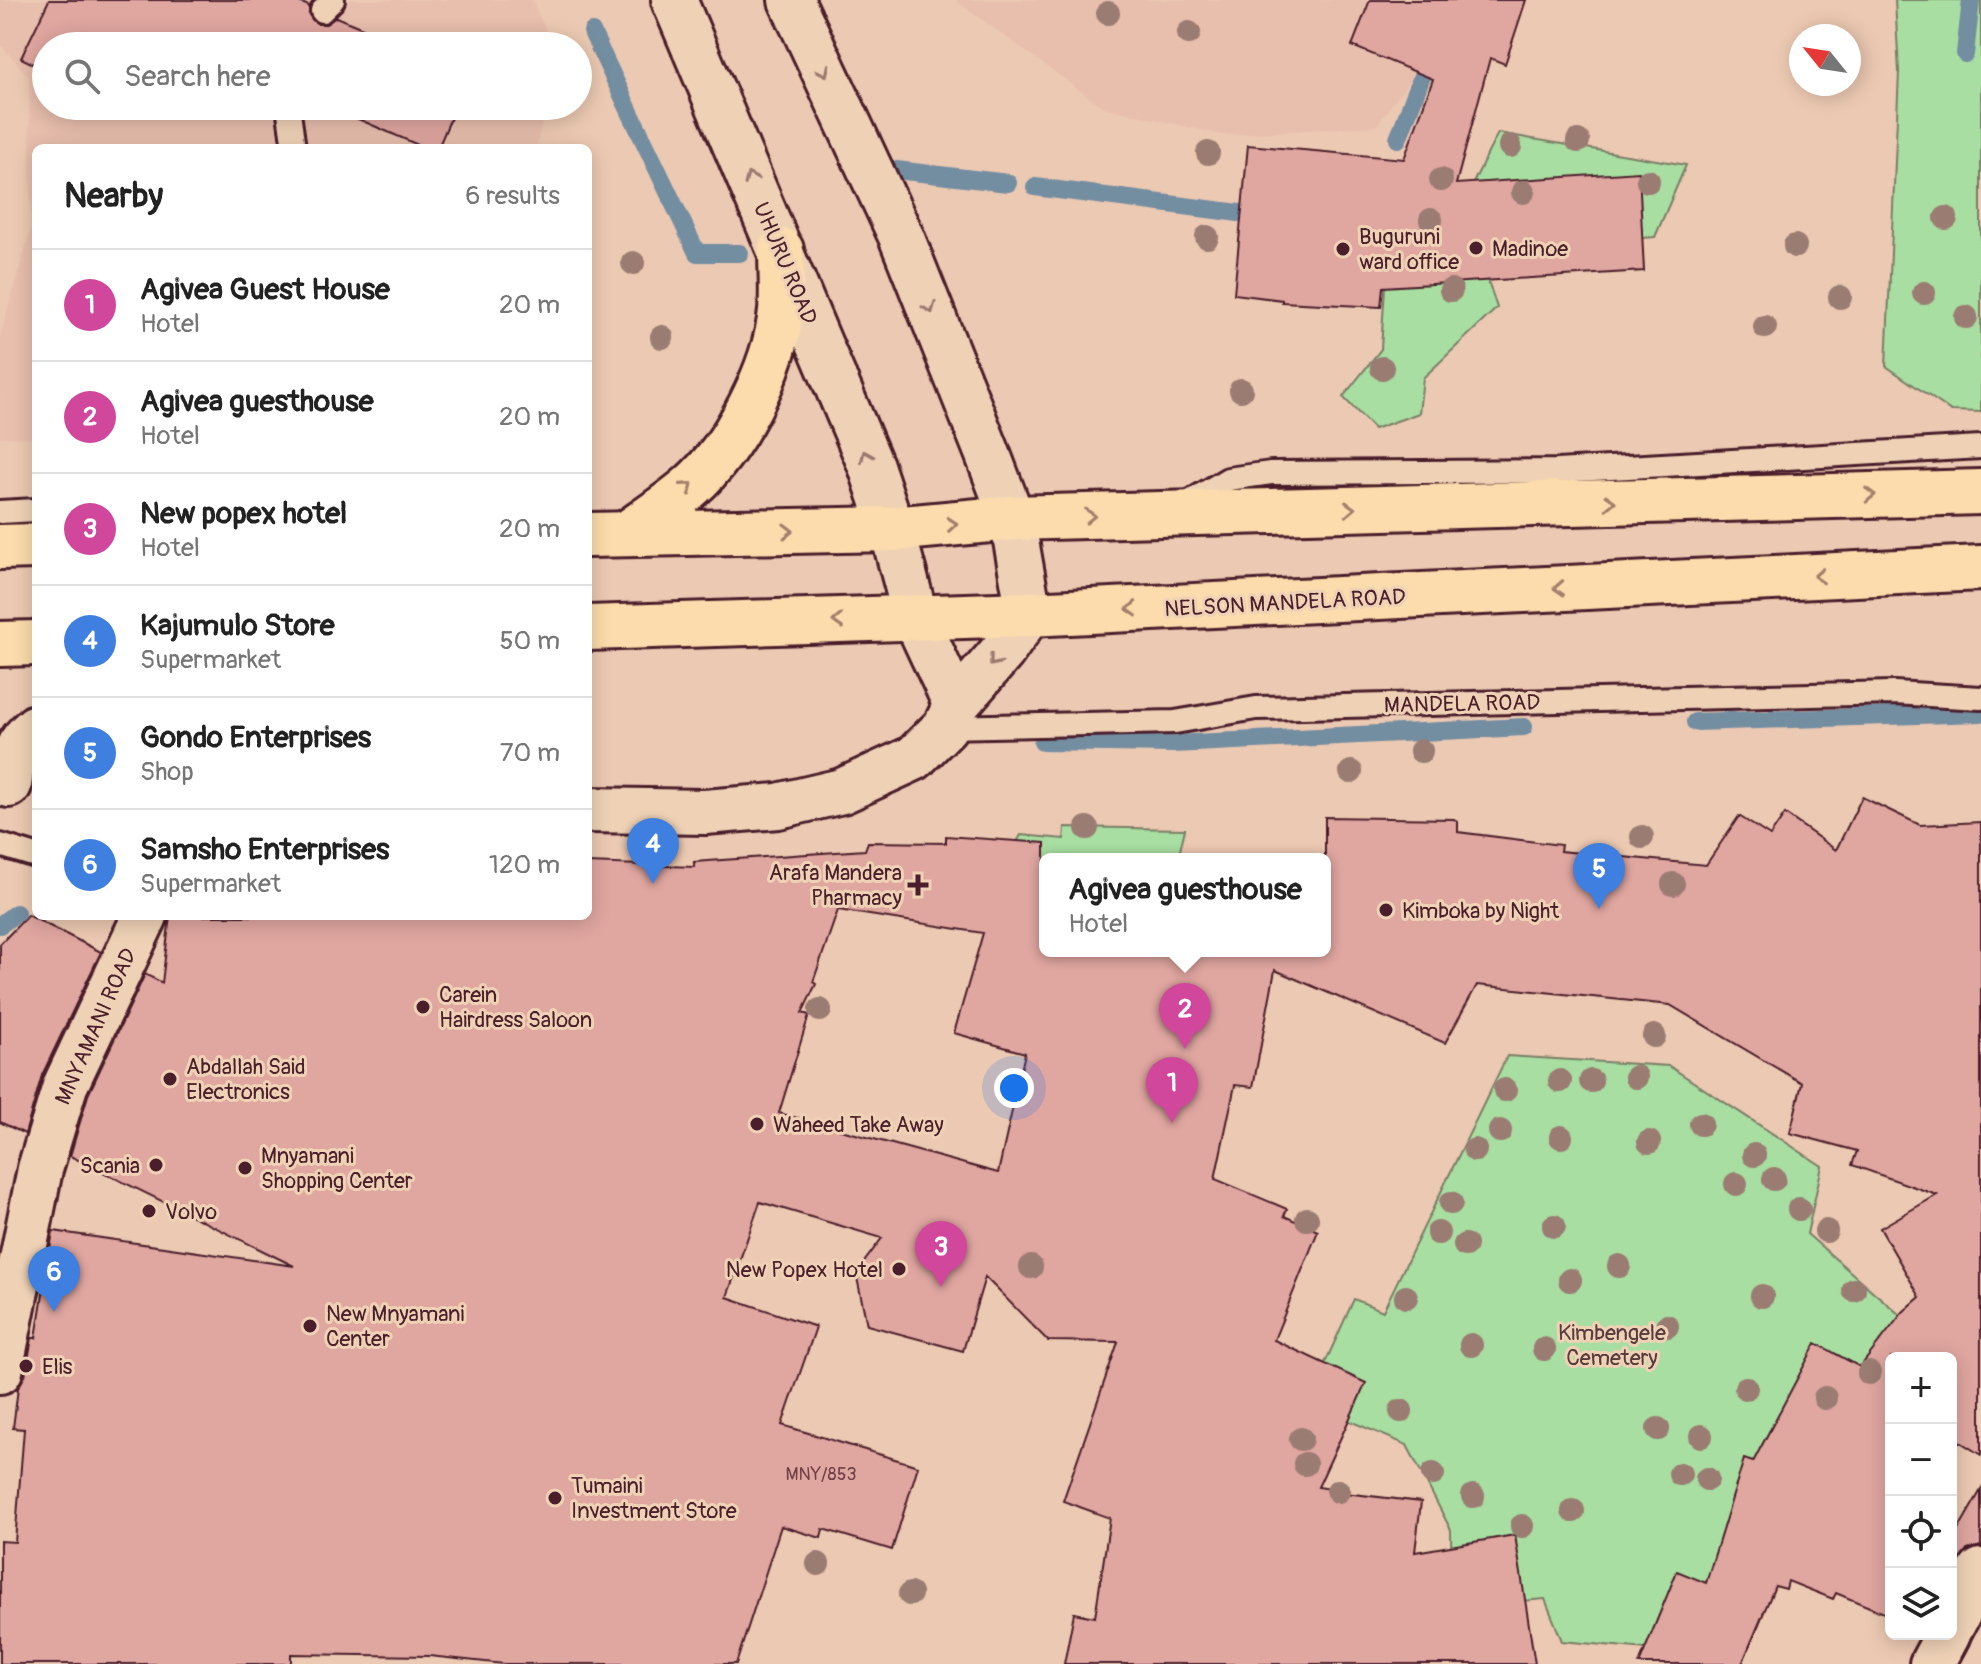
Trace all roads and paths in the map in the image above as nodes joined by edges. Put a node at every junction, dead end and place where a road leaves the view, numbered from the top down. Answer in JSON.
{"nodes":[{"id":1,"x":674,"y":0,"type":"edge"},
{"id":2,"x":791,"y":0,"type":"edge"},
{"id":3,"x":290,"y":120,"type":"edge"},
{"id":4,"x":293,"y":144,"type":"edge"},
{"id":5,"x":781,"y":250,"type":"junction"},
{"id":6,"x":1981,"y":447,"type":"edge"},
{"id":7,"x":1981,"y":492,"type":"edge"},
{"id":8,"x":32,"y":510,"type":"edge"},
{"id":9,"x":0,"y":512,"type":"edge"},
{"id":10,"x":1171,"y":514,"type":"junction"},
{"id":11,"x":1012,"y":518,"type":"junction"},
{"id":12,"x":892,"y":529,"type":"junction"},
{"id":13,"x":607,"y":535,"type":"edge"},
{"id":14,"x":32,"y":546,"type":"edge"},
{"id":15,"x":0,"y":547,"type":"edge"},
{"id":16,"x":1981,"y":568,"type":"edge"},
{"id":17,"x":1029,"y":614,"type":"junction"},
{"id":18,"x":916,"y":619,"type":"junction"},
{"id":19,"x":592,"y":628,"type":"edge"},
{"id":20,"x":32,"y":643,"type":"edge"},
{"id":21,"x":0,"y":644,"type":"edge"},
{"id":22,"x":1981,"y":698,"type":"edge"},
{"id":23,"x":951,"y":716,"type":"junction"},
{"id":24,"x":32,"y":730,"type":"edge"},
{"id":25,"x":9,"y":785,"type":"dead end"},
{"id":26,"x":592,"y":810,"type":"edge"},
{"id":27,"x":0,"y":845,"type":"edge"},
{"id":28,"x":32,"y":855,"type":"edge"},
{"id":29,"x":143,"y":920,"type":"edge"},
{"id":30,"x":0,"y":1371,"type":"edge"},
{"id":31,"x":1981,"y":1571,"type":"edge"},
{"id":32,"x":1957,"y":1616,"type":"edge"},
{"id":33,"x":1945,"y":1640,"type":"edge"},
{"id":34,"x":1932,"y":1664,"type":"edge"}],
"edges":[{"from":5,"to":1,"type":"main road","name":"UHURU ROAD","one_way":true},
{"from":2,"to":11,"type":"main road","one_way":true},
{"from":3,"to":4,"type":"lane"},
{"from":12,"to":5,"type":"main road","name":"UHURU ROAD","one_way":true},
{"from":13,"to":5,"type":"main road","one_way":true},
{"from":6,"to":10,"type":"lane"},
{"from":10,"to":7,"type":"main road","one_way":true},
{"from":8,"to":9,"type":"lane"},
{"from":11,"to":10,"type":"main road","one_way":true},
{"from":12,"to":11,"type":"main road","one_way":true},
{"from":11,"to":17,"type":"main road"},
{"from":13,"to":12,"type":"main road","one_way":true},
{"from":12,"to":18,"type":"main road","name":"UHURU ROAD"},
{"from":14,"to":15,"type":"main road"},
{"from":16,"to":17,"type":"main road","name":"NELSON MANDELA ROAD","one_way":true},
{"from":17,"to":18,"type":"main road","name":"NELSON MANDELA ROAD"},
{"from":17,"to":23,"type":"main road","one_way":true},
{"from":18,"to":19,"type":"main road","name":"NELSON MANDELA ROAD","one_way":true},
{"from":18,"to":23,"type":"main road","name":"UHURU ROAD"},
{"from":20,"to":21,"type":"main road"},
{"from":22,"to":23,"type":"lane","name":"MANDELA ROAD"},
{"from":23,"to":26,"type":"main road"},
{"from":24,"to":25,"type":"main road"},
{"from":27,"to":28,"type":"lane"},
{"from":29,"to":30,"type":"main road","name":"MNYAMANI ROAD"},
{"from":31,"to":32,"type":"main road"},
{"from":33,"to":34,"type":"main road"}]}
